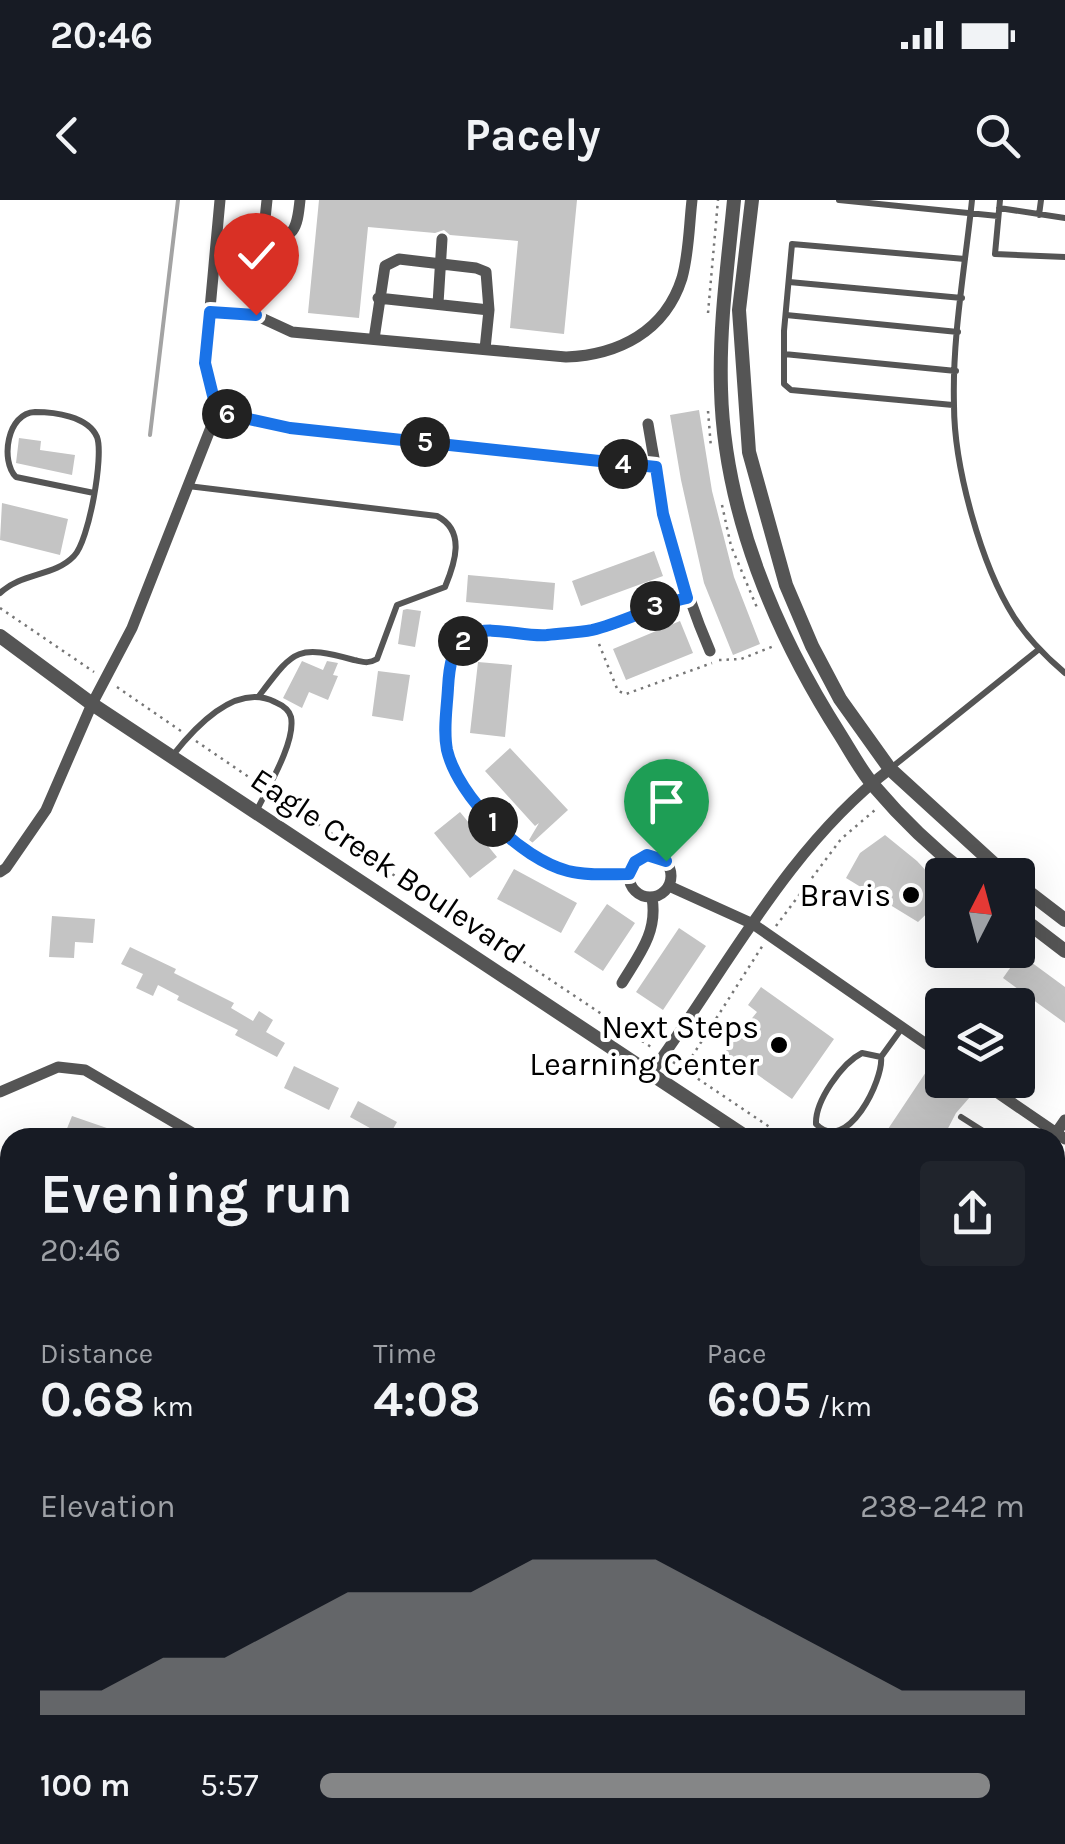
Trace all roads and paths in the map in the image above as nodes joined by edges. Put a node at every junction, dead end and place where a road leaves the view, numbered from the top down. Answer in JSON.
{"nodes":[{"id":1,"x":220,"y":200,"type":"edge"},
{"id":2,"x":266,"y":200,"type":"edge"},
{"id":3,"x":300,"y":200,"type":"edge"},
{"id":4,"x":692,"y":200,"type":"edge"},
{"id":5,"x":734,"y":200,"type":"edge"},
{"id":6,"x":752,"y":200,"type":"edge"},
{"id":7,"x":839,"y":200,"type":"edge"},
{"id":8,"x":972,"y":200,"type":"edge"},
{"id":9,"x":1041,"y":200,"type":"edge"},
{"id":10,"x":999,"y":208,"type":"edge"},
{"id":11,"x":970,"y":214,"type":"junction"},
{"id":12,"x":1039,"y":215,"type":"junction"},
{"id":13,"x":1065,"y":218,"type":"edge"},
{"id":14,"x":264,"y":240,"type":"junction"},
{"id":15,"x":442,"y":240,"type":"dead end"},
{"id":16,"x":1065,"y":257,"type":"edge"},
{"id":17,"x":964,"y":260,"type":"junction"},
{"id":18,"x":440,"y":263,"type":"junction"},
{"id":19,"x":788,"y":282,"type":"junction"},
{"id":20,"x":378,"y":298,"type":"junction"},
{"id":21,"x":962,"y":298,"type":"junction"},
{"id":22,"x":438,"y":304,"type":"junction"},
{"id":23,"x":489,"y":310,"type":"junction"},
{"id":24,"x":210,"y":312,"type":"junction"},
{"id":25,"x":256,"y":315,"type":"junction"},
{"id":26,"x":786,"y":315,"type":"junction"},
{"id":27,"x":958,"y":332,"type":"junction"},
{"id":28,"x":374,"y":339,"type":"junction"},
{"id":29,"x":484,"y":349,"type":"junction"},
{"id":30,"x":784,"y":354,"type":"junction"},
{"id":31,"x":956,"y":371,"type":"junction"},
{"id":32,"x":954,"y":405,"type":"junction"},
{"id":33,"x":217,"y":412,"type":"junction"},
{"id":34,"x":648,"y":424,"type":"dead end"},
{"id":35,"x":656,"y":467,"type":"junction"},
{"id":36,"x":187,"y":486,"type":"junction"},
{"id":37,"x":94,"y":493,"type":"junction"},
{"id":38,"x":0,"y":593,"type":"edge"},
{"id":39,"x":687,"y":598,"type":"junction"},
{"id":40,"x":0,"y":608,"type":"edge"},
{"id":41,"x":0,"y":636,"type":"edge"},
{"id":42,"x":599,"y":644,"type":"dead end"},
{"id":43,"x":775,"y":646,"type":"dead end"},
{"id":44,"x":1038,"y":650,"type":"junction"},
{"id":45,"x":710,"y":652,"type":"dead end"},
{"id":46,"x":1065,"y":673,"type":"edge"},
{"id":47,"x":106,"y":680,"type":"junction"},
{"id":48,"x":259,"y":696,"type":"junction"},
{"id":49,"x":92,"y":704,"type":"junction"},
{"id":50,"x":188,"y":736,"type":"junction"},
{"id":51,"x":172,"y":756,"type":"junction"},
{"id":52,"x":890,"y":769,"type":"junction"},
{"id":53,"x":871,"y":783,"type":"junction"},
{"id":54,"x":267,"y":790,"type":"junction"},
{"id":55,"x":256,"y":812,"type":"junction"},
{"id":56,"x":945,"y":858,"type":"edge"},
{"id":57,"x":987,"y":858,"type":"edge"},
{"id":58,"x":0,"y":872,"type":"edge"},
{"id":59,"x":629,"y":874,"type":"junction"},
{"id":60,"x":669,"y":886,"type":"junction"},
{"id":61,"x":1035,"y":897,"type":"edge"},
{"id":62,"x":652,"y":898,"type":"junction"},
{"id":63,"x":1065,"y":920,"type":"edge"},
{"id":64,"x":753,"y":924,"type":"junction"},
{"id":65,"x":1035,"y":928,"type":"edge"},
{"id":66,"x":1065,"y":951,"type":"edge"},
{"id":67,"x":622,"y":983,"type":"dead end"},
{"id":68,"x":903,"y":1027,"type":"junction"},
{"id":69,"x":925,"y":1043,"type":"edge"},
{"id":70,"x":664,"y":1056,"type":"junction"},
{"id":71,"x":881,"y":1057,"type":"junction"},
{"id":72,"x":651,"y":1074,"type":"junction"},
{"id":73,"x":0,"y":1092,"type":"edge"},
{"id":74,"x":1004,"y":1098,"type":"edge"},
{"id":75,"x":961,"y":1116,"type":"dead end"},
{"id":76,"x":183,"y":1128,"type":"edge"},
{"id":77,"x":733,"y":1128,"type":"edge"},
{"id":78,"x":771,"y":1128,"type":"edge"},
{"id":79,"x":820,"y":1128,"type":"edge"},
{"id":80,"x":848,"y":1128,"type":"edge"},
{"id":81,"x":979,"y":1128,"type":"edge"},
{"id":82,"x":1046,"y":1128,"type":"edge"}],
"edges":[{"from":1,"to":24,"type":"street"},
{"from":2,"to":14,"type":"street"},
{"from":3,"to":14,"type":"street"},
{"from":4,"to":29,"type":"street"},
{"from":5,"to":53,"type":"street"},
{"from":6,"to":52,"type":"street"},
{"from":7,"to":11,"type":"lane"},
{"from":8,"to":11,"type":"lane"},
{"from":9,"to":12,"type":"lane"},
{"from":10,"to":11,"type":"lane"},
{"from":10,"to":12,"type":"lane"},
{"from":10,"to":16,"type":"lane"},
{"from":11,"to":17,"type":"lane"},
{"from":12,"to":13,"type":"lane"},
{"from":14,"to":25,"type":"street"},
{"from":15,"to":18,"type":"street"},
{"from":17,"to":19,"type":"lane"},
{"from":17,"to":21,"type":"lane"},
{"from":18,"to":20,"type":"street"},
{"from":18,"to":22,"type":"street"},
{"from":18,"to":23,"type":"street"},
{"from":19,"to":21,"type":"lane"},
{"from":19,"to":26,"type":"lane"},
{"from":20,"to":22,"type":"street"},
{"from":20,"to":28,"type":"street"},
{"from":21,"to":27,"type":"lane"},
{"from":22,"to":23,"type":"street"},
{"from":23,"to":29,"type":"street"},
{"from":24,"to":25,"type":"street"},
{"from":24,"to":33,"type":"street"},
{"from":25,"to":28,"type":"street"},
{"from":26,"to":27,"type":"lane"},
{"from":26,"to":30,"type":"lane"},
{"from":27,"to":31,"type":"lane"},
{"from":28,"to":29,"type":"street"},
{"from":30,"to":31,"type":"lane"},
{"from":30,"to":32,"type":"lane"},
{"from":31,"to":32,"type":"lane"},
{"from":32,"to":44,"type":"lane"},
{"from":33,"to":35,"type":"street"},
{"from":33,"to":36,"type":"street"},
{"from":34,"to":35,"type":"street"},
{"from":35,"to":39,"type":"street"},
{"from":36,"to":47,"type":"street"},
{"from":36,"to":48,"type":"lane"},
{"from":37,"to":37,"type":"lane"},
{"from":37,"to":38,"type":"lane"},
{"from":39,"to":45,"type":"street"},
{"from":39,"to":59,"type":"street"},
{"from":40,"to":47,"type":"path"},
{"from":41,"to":49,"type":"street","name":"Eagle Creek Boulevard"},
{"from":42,"to":43,"type":"path"},
{"from":44,"to":46,"type":"lane"},
{"from":44,"to":52,"type":"lane"},
{"from":47,"to":49,"type":"street"},
{"from":47,"to":50,"type":"path"},
{"from":48,"to":50,"type":"lane"},
{"from":48,"to":54,"type":"lane"},
{"from":49,"to":51,"type":"street","name":"Eagle Creek Boulevard"},
{"from":49,"to":58,"type":"street"},
{"from":50,"to":51,"type":"lane"},
{"from":50,"to":54,"type":"path"},
{"from":51,"to":55,"type":"street","name":"Eagle Creek Boulevard"},
{"from":52,"to":53,"type":"street"},
{"from":52,"to":57,"type":"street"},
{"from":53,"to":56,"type":"street"},
{"from":53,"to":64,"type":"street"},
{"from":54,"to":55,"type":"lane"},
{"from":54,"to":70,"type":"path"},
{"from":55,"to":72,"type":"street","name":"Eagle Creek Boulevard"},
{"from":59,"to":60,"type":"street"},
{"from":59,"to":62,"type":"street"},
{"from":60,"to":62,"type":"street"},
{"from":60,"to":64,"type":"street"},
{"from":61,"to":63,"type":"street"},
{"from":62,"to":67,"type":"street"},
{"from":64,"to":68,"type":"street"},
{"from":64,"to":70,"type":"street"},
{"from":65,"to":66,"type":"street"},
{"from":68,"to":69,"type":"street"},
{"from":68,"to":71,"type":"lane"},
{"from":70,"to":72,"type":"street"},
{"from":70,"to":78,"type":"path"},
{"from":71,"to":79,"type":"lane"},
{"from":71,"to":80,"type":"lane"},
{"from":72,"to":77,"type":"street","name":"Eagle Creek Boulevard"},
{"from":73,"to":76,"type":"street"},
{"from":74,"to":82,"type":"street"},
{"from":75,"to":81,"type":"lane"}]}
